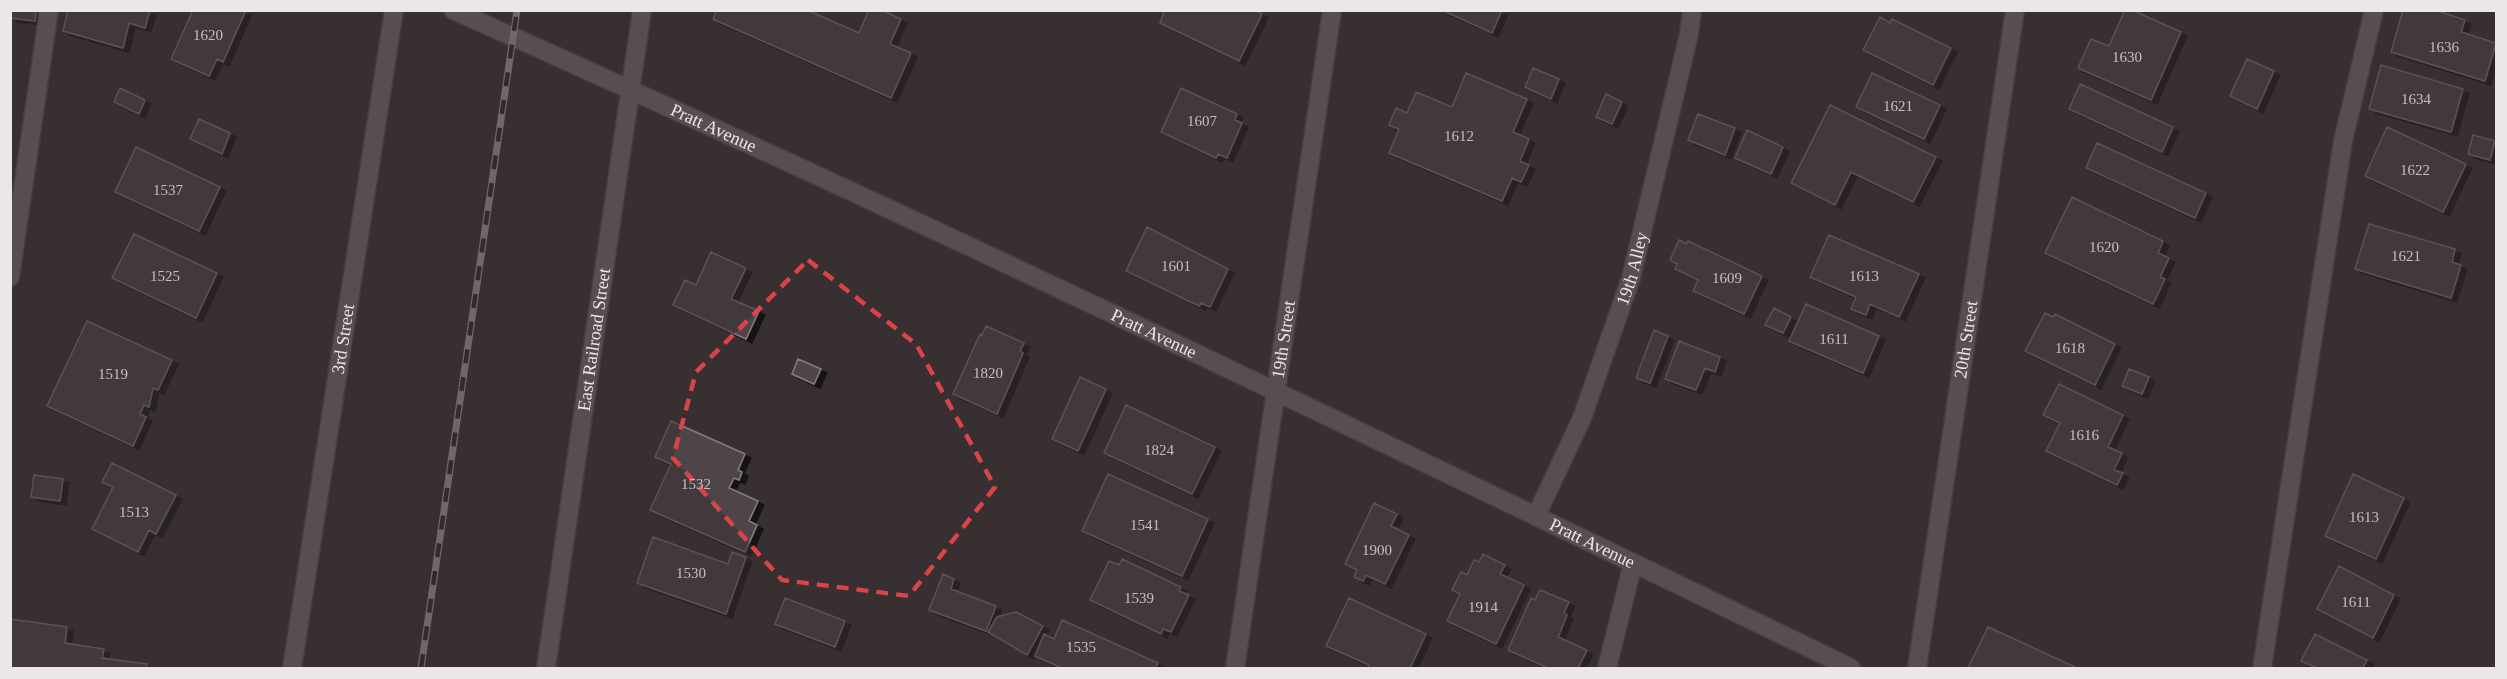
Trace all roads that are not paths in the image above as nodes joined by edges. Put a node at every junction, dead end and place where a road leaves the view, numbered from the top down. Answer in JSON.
{"nodes":[{"id":1,"x":49,"y":10,"type":"edge"},
{"id":2,"x":394,"y":10,"type":"edge"},
{"id":3,"x":453,"y":10,"type":"edge"},
{"id":4,"x":642,"y":10,"type":"edge"},
{"id":5,"x":1332,"y":10,"type":"edge"},
{"id":6,"x":1692,"y":10,"type":"edge"},
{"id":7,"x":2015,"y":10,"type":"edge"},
{"id":8,"x":2374,"y":10,"type":"edge"},
{"id":9,"x":631,"y":90,"type":"junction"},
{"id":10,"x":10,"y":277,"type":"edge"},
{"id":11,"x":1276,"y":391,"type":"junction"},
{"id":12,"x":1536,"y":516,"type":"junction"},
{"id":13,"x":1633,"y":563,"type":"junction"},
{"id":14,"x":292,"y":669,"type":"edge"},
{"id":15,"x":546,"y":669,"type":"edge"},
{"id":16,"x":1235,"y":669,"type":"edge"},
{"id":17,"x":1607,"y":669,"type":"edge"},
{"id":18,"x":1851,"y":669,"type":"edge"},
{"id":19,"x":1917,"y":669,"type":"edge"},
{"id":20,"x":2262,"y":669,"type":"edge"}],
"edges":[{"from":1,"to":10,"type":"street"},
{"from":2,"to":14,"type":"street","name":"3rd Street"},
{"from":3,"to":9,"type":"street","name":"Pratt Avenue"},
{"from":4,"to":9,"type":"street","name":"East Railroad Street"},
{"from":5,"to":11,"type":"street","name":"19th Street"},
{"from":6,"to":12,"type":"street","name":"19th Alley"},
{"from":7,"to":19,"type":"street","name":"20th Street"},
{"from":8,"to":20,"type":"street"},
{"from":9,"to":11,"type":"street","name":"Pratt Avenue"},
{"from":9,"to":15,"type":"street","name":"East Railroad Street"},
{"from":11,"to":12,"type":"street","name":"Pratt Avenue"},
{"from":11,"to":16,"type":"street","name":"19th Street"},
{"from":12,"to":13,"type":"street","name":"Pratt Avenue"},
{"from":13,"to":17,"type":"street"},
{"from":13,"to":18,"type":"street","name":"Pratt Avenue"}]}
